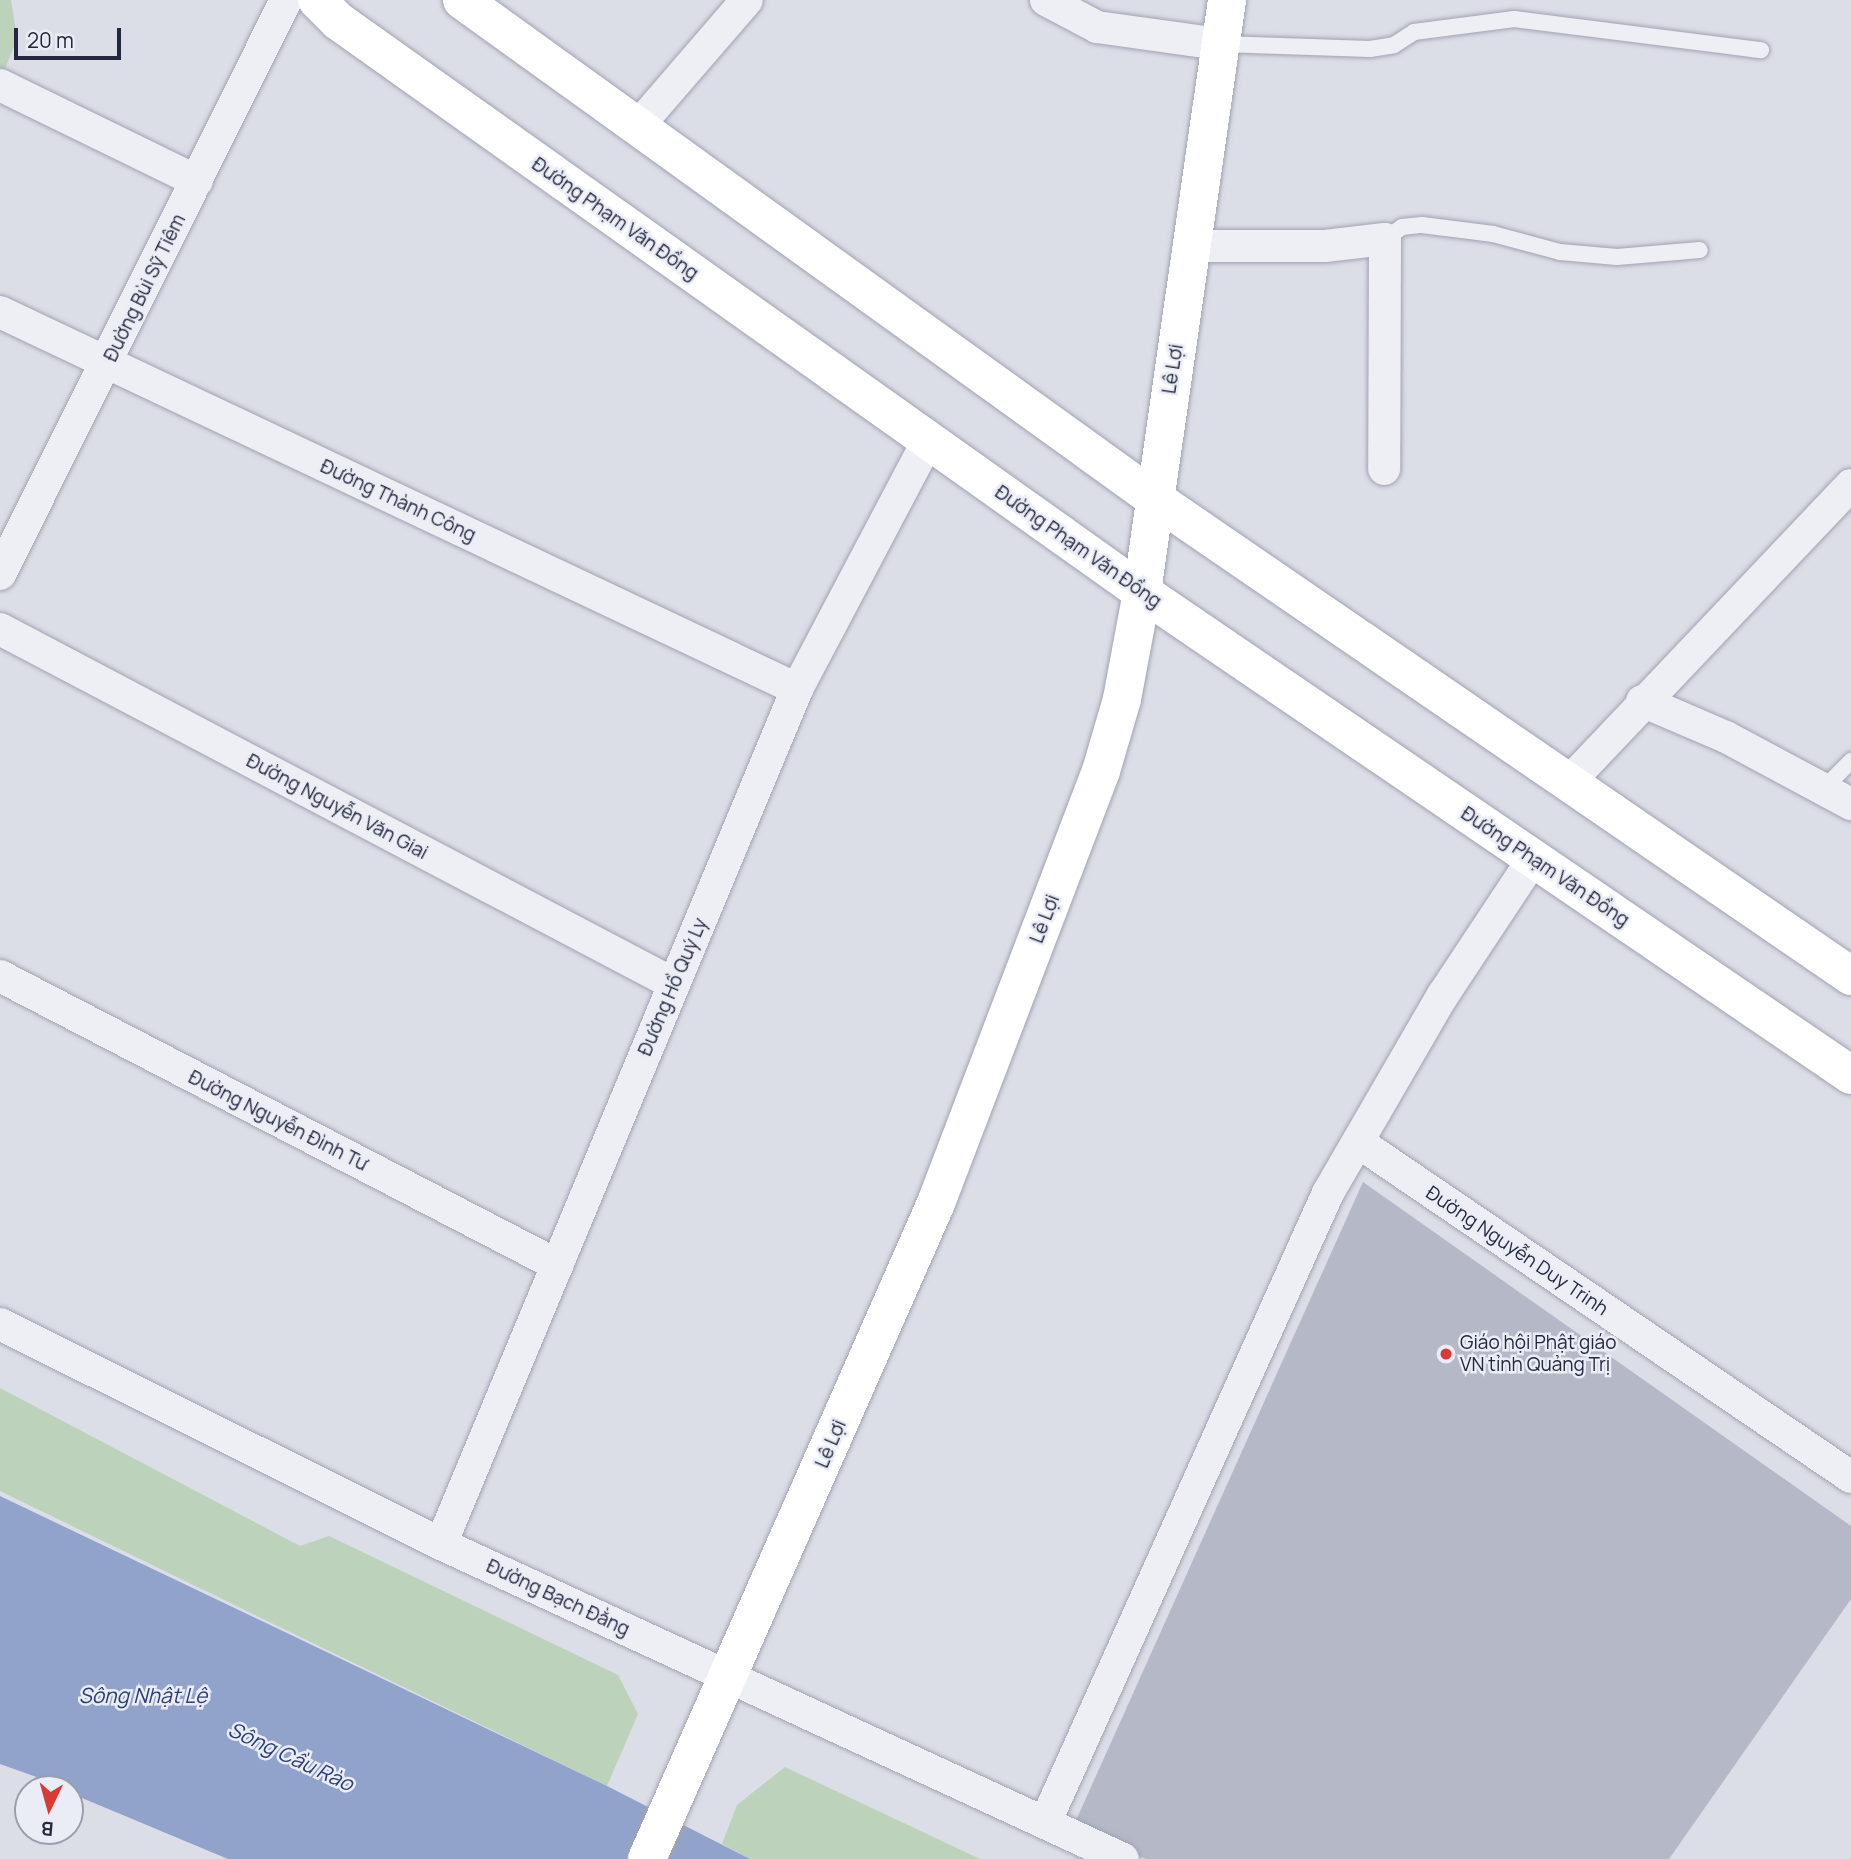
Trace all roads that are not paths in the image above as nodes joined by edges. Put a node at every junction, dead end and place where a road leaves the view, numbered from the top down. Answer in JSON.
{"nodes":[{"id":1,"x":286,"y":0,"type":"edge"},
{"id":2,"x":317,"y":0,"type":"edge"},
{"id":3,"x":462,"y":0,"type":"edge"},
{"id":4,"x":747,"y":0,"type":"edge"},
{"id":5,"x":1046,"y":0,"type":"edge"},
{"id":6,"x":1227,"y":0,"type":"edge"},
{"id":7,"x":1220,"y":44,"type":"junction"},
{"id":8,"x":1761,"y":50,"type":"dead end"},
{"id":9,"x":0,"y":85,"type":"edge"},
{"id":10,"x":639,"y":125,"type":"junction"},
{"id":11,"x":197,"y":181,"type":"junction"},
{"id":12,"x":1385,"y":239,"type":"junction"},
{"id":13,"x":1191,"y":246,"type":"junction"},
{"id":14,"x":1700,"y":250,"type":"dead end"},
{"id":15,"x":0,"y":312,"type":"edge"},
{"id":16,"x":108,"y":364,"type":"junction"},
{"id":17,"x":928,"y":441,"type":"junction"},
{"id":18,"x":1384,"y":469,"type":"dead end"},
{"id":19,"x":1851,"y":485,"type":"edge"},
{"id":20,"x":1155,"y":499,"type":"junction"},
{"id":21,"x":0,"y":574,"type":"edge"},
{"id":22,"x":1142,"y":592,"type":"junction"},
{"id":23,"x":0,"y":629,"type":"edge"},
{"id":24,"x":797,"y":689,"type":"junction"},
{"id":25,"x":1643,"y":701,"type":"junction"},
{"id":26,"x":1851,"y":761,"type":"edge"},
{"id":27,"x":1570,"y":781,"type":"junction"},
{"id":28,"x":1823,"y":789,"type":"junction"},
{"id":29,"x":1851,"y":804,"type":"edge"},
{"id":30,"x":1533,"y":859,"type":"junction"},
{"id":31,"x":0,"y":976,"type":"edge"},
{"id":32,"x":1851,"y":976,"type":"edge"},
{"id":33,"x":674,"y":984,"type":"junction"},
{"id":34,"x":1851,"y":1075,"type":"edge"},
{"id":35,"x":1358,"y":1142,"type":"junction"},
{"id":36,"x":557,"y":1265,"type":"junction"},
{"id":37,"x":0,"y":1324,"type":"edge"},
{"id":38,"x":1851,"y":1477,"type":"edge"},
{"id":39,"x":441,"y":1544,"type":"junction"},
{"id":40,"x":730,"y":1677,"type":"junction"},
{"id":41,"x":1045,"y":1823,"type":"junction"},
{"id":42,"x":647,"y":1859,"type":"edge"},
{"id":43,"x":1123,"y":1859,"type":"edge"}],
"edges":[{"from":1,"to":11,"type":"street","name":"Đường Bùi Sỹ Tiêm"},
{"from":2,"to":17,"type":"main road","name":"Đường Phạm Văn Đồng"},
{"from":3,"to":10,"type":"main road"},
{"from":4,"to":10,"type":"street"},
{"from":5,"to":7,"type":"street"},
{"from":6,"to":7,"type":"main road","name":"Lê Lợi"},
{"from":7,"to":8,"type":"lane"},
{"from":7,"to":13,"type":"main road","name":"Lê Lợi"},
{"from":9,"to":11,"type":"street"},
{"from":10,"to":20,"type":"main road"},
{"from":11,"to":16,"type":"street","name":"Đường Bùi Sỹ Tiêm"},
{"from":12,"to":13,"type":"street"},
{"from":12,"to":14,"type":"lane"},
{"from":12,"to":18,"type":"street"},
{"from":13,"to":20,"type":"main road","name":"Lê Lợi"},
{"from":15,"to":16,"type":"street","name":"Đường Thành Công"},
{"from":16,"to":21,"type":"street","name":"Đường Bùi Sỹ Tiêm"},
{"from":16,"to":24,"type":"street","name":"Đường Thành Công"},
{"from":17,"to":22,"type":"main road","name":"Đường Phạm Văn Đồng"},
{"from":17,"to":24,"type":"street","name":"Đường Hồ Quý Ly"},
{"from":19,"to":25,"type":"street"},
{"from":20,"to":22,"type":"main road","name":"Lê Lợi"},
{"from":20,"to":27,"type":"main road"},
{"from":22,"to":30,"type":"main road","name":"Đường Phạm Văn Đồng"},
{"from":22,"to":40,"type":"main road","name":"Lê Lợi"},
{"from":23,"to":33,"type":"street","name":"Đường Nguyễn Văn Giai"},
{"from":24,"to":33,"type":"street","name":"Đường Hồ Quý Ly"},
{"from":25,"to":27,"type":"street"},
{"from":25,"to":28,"type":"street"},
{"from":26,"to":28,"type":"lane"},
{"from":27,"to":32,"type":"main road"},
{"from":28,"to":29,"type":"street"},
{"from":30,"to":34,"type":"main road","name":"Đường Phạm Văn Đồng"},
{"from":30,"to":35,"type":"street"},
{"from":31,"to":36,"type":"street","name":"Đường Nguyễn Đình Tư"},
{"from":33,"to":36,"type":"street","name":"Đường Hồ Quý Ly"},
{"from":35,"to":38,"type":"street","name":"Đường Nguyễn Duy Trinh"},
{"from":35,"to":41,"type":"street"},
{"from":36,"to":39,"type":"street","name":"Đường Hồ Quý Ly"},
{"from":37,"to":39,"type":"street","name":"Đường Bạch Đằng"},
{"from":39,"to":40,"type":"street","name":"Đường Bạch Đằng"},
{"from":40,"to":41,"type":"street","name":"Đường Bạch Đằng"},
{"from":40,"to":42,"type":"main road","name":"Lê Lợi"},
{"from":41,"to":43,"type":"street","name":"Đường Bạch Đằng"}]}
